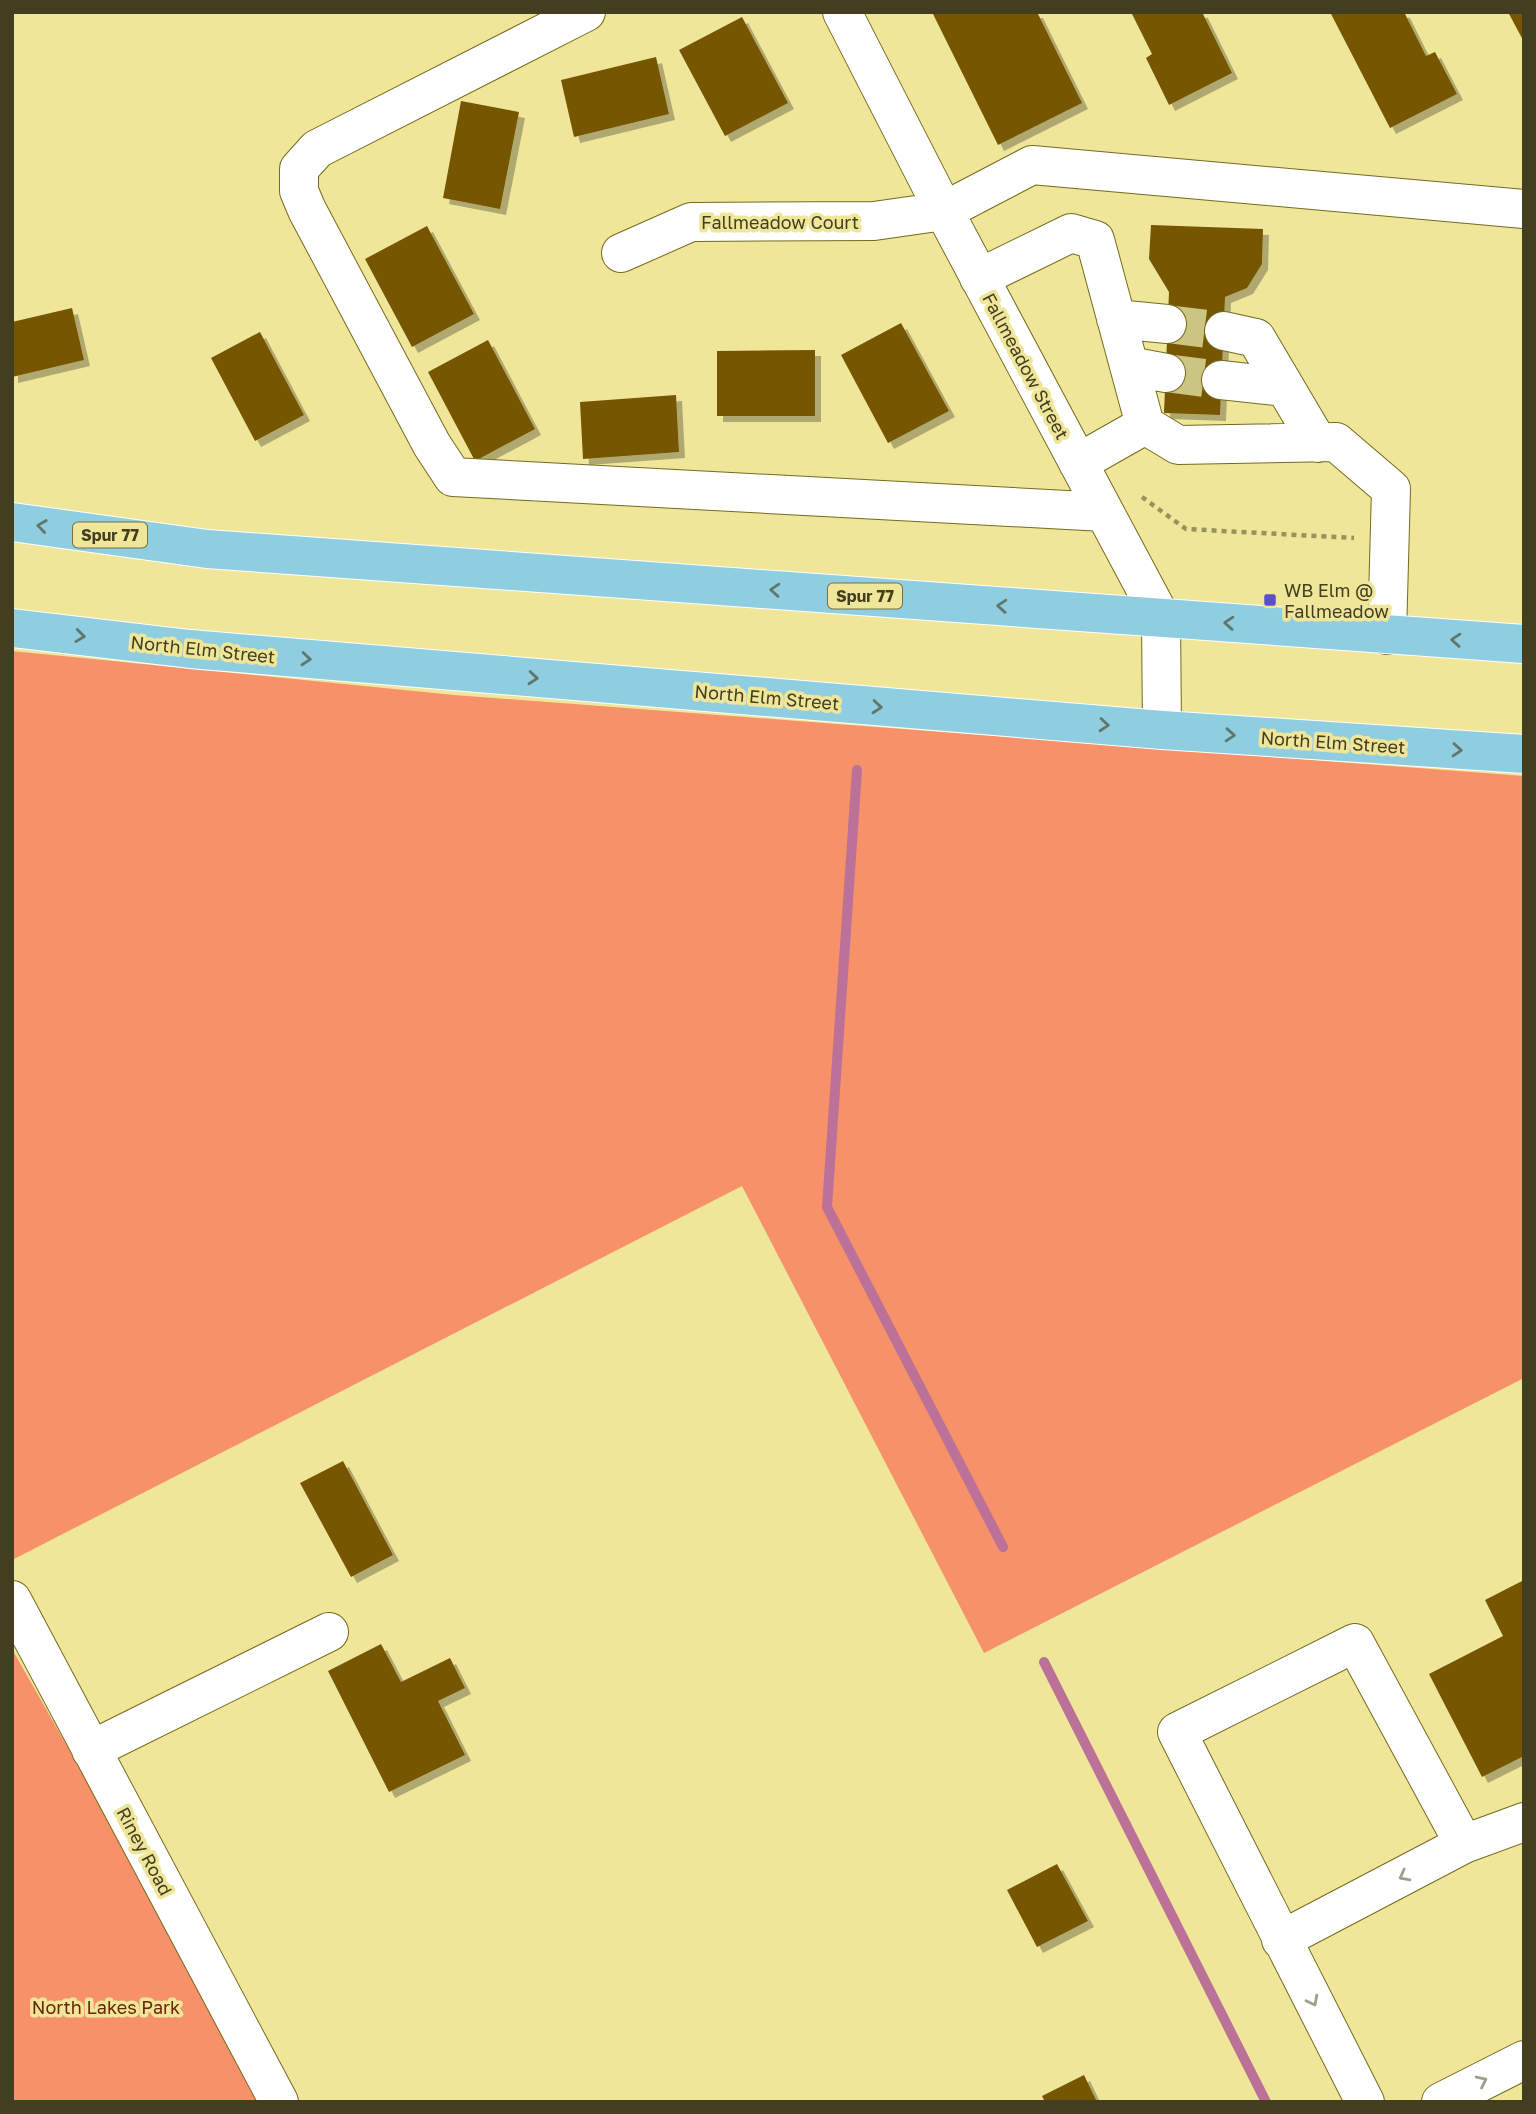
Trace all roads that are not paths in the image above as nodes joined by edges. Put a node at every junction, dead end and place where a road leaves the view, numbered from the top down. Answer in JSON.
{"nodes":[{"id":1,"x":586,"y":12,"type":"edge"},
{"id":2,"x":842,"y":12,"type":"edge"},
{"id":3,"x":1524,"y":209,"type":"edge"},
{"id":4,"x":944,"y":211,"type":"junction"},
{"id":5,"x":621,"y":253,"type":"dead end"},
{"id":6,"x":979,"y":278,"type":"junction"},
{"id":7,"x":1116,"y":319,"type":"junction"},
{"id":8,"x":1167,"y":324,"type":"tunnel mouth"},
{"id":9,"x":1224,"y":331,"type":"tunnel mouth"},
{"id":10,"x":1129,"y":366,"type":"junction"},
{"id":11,"x":1166,"y":373,"type":"tunnel mouth"},
{"id":12,"x":1221,"y":380,"type":"tunnel mouth"},
{"id":13,"x":1285,"y":387,"type":"junction"},
{"id":14,"x":1145,"y":425,"type":"junction"},
{"id":15,"x":1318,"y":443,"type":"junction"},
{"id":16,"x":1078,"y":463,"type":"junction"},
{"id":17,"x":1104,"y":512,"type":"junction"},
{"id":18,"x":12,"y":522,"type":"edge"},
{"id":19,"x":1161,"y":618,"type":"junction"},
{"id":20,"x":12,"y":628,"type":"edge"},
{"id":21,"x":1387,"y":635,"type":"junction"},
{"id":22,"x":1524,"y":644,"type":"edge"},
{"id":23,"x":1162,"y":730,"type":"junction"},
{"id":24,"x":1524,"y":754,"type":"edge"},
{"id":25,"x":12,"y":1600,"type":"edge"},
{"id":26,"x":329,"y":1632,"type":"dead end"},
{"id":27,"x":91,"y":1750,"type":"junction"},
{"id":28,"x":1524,"y":1822,"type":"edge"},
{"id":29,"x":1464,"y":1844,"type":"junction"},
{"id":30,"x":1282,"y":1940,"type":"junction"},
{"id":31,"x":1524,"y":2060,"type":"edge"},
{"id":32,"x":279,"y":2102,"type":"edge"},
{"id":33,"x":1365,"y":2102,"type":"edge"},
{"id":34,"x":1441,"y":2102,"type":"edge"}],
"edges":[{"from":1,"to":17,"type":"street"},
{"from":2,"to":4,"type":"street","name":"Fallmeadow Street"},
{"from":3,"to":4,"type":"street","name":"Fallmeadow Court"},
{"from":4,"to":5,"type":"street","name":"Fallmeadow Court"},
{"from":4,"to":6,"type":"street","name":"Fallmeadow Street"},
{"from":6,"to":7,"type":"street"},
{"from":6,"to":16,"type":"street","name":"Fallmeadow Street"},
{"from":7,"to":8,"type":"street"},
{"from":7,"to":10,"type":"street"},
{"from":9,"to":13,"type":"street"},
{"from":10,"to":11,"type":"street"},
{"from":10,"to":14,"type":"street"},
{"from":12,"to":13,"type":"street"},
{"from":13,"to":15,"type":"street"},
{"from":14,"to":15,"type":"street"},
{"from":14,"to":16,"type":"street"},
{"from":15,"to":21,"type":"street"},
{"from":16,"to":17,"type":"street","name":"Fallmeadow Street"},
{"from":17,"to":19,"type":"street","name":"Fallmeadow Street"},
{"from":19,"to":18,"type":"main road","number":"Spur 77","one_way":true},
{"from":21,"to":19,"type":"main road","number":"Spur 77","one_way":true},
{"from":19,"to":23,"type":"street","name":"Fallmeadow Street"},
{"from":20,"to":23,"type":"main road","name":"North Elm Street","one_way":true},
{"from":22,"to":21,"type":"main road","number":"Spur 77","one_way":true},
{"from":23,"to":24,"type":"main road","name":"North Elm Street","one_way":true},
{"from":25,"to":27,"type":"street","name":"Riney Road"},
{"from":26,"to":27,"type":"street"},
{"from":27,"to":32,"type":"street","name":"Riney Road"},
{"from":28,"to":29,"type":"street"},
{"from":29,"to":30,"type":"street","one_way":true},
{"from":29,"to":30,"type":"street"},
{"from":30,"to":33,"type":"street","one_way":true},
{"from":34,"to":31,"type":"street","one_way":true}]}
